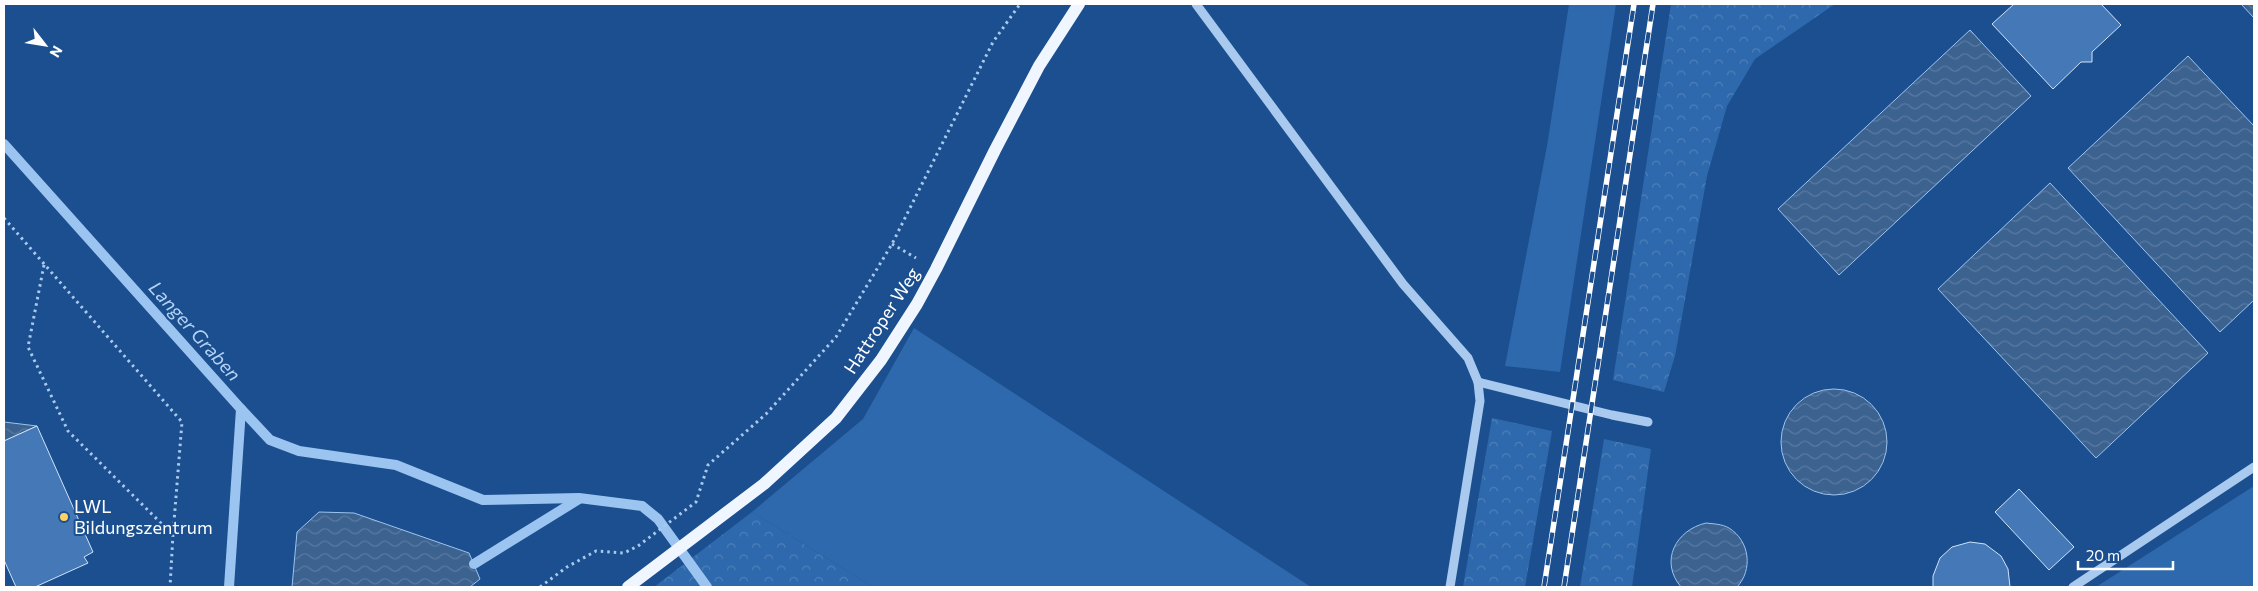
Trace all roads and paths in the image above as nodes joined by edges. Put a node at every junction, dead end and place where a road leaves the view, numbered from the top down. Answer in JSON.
{"nodes":[{"id":1,"x":1020,"y":4,"type":"edge"},
{"id":2,"x":1080,"y":4,"type":"edge"},
{"id":3,"x":1196,"y":4,"type":"edge"},
{"id":4,"x":4,"y":218,"type":"edge"},
{"id":5,"x":44,"y":265,"type":"junction"},
{"id":6,"x":1478,"y":382,"type":"junction"},
{"id":7,"x":1648,"y":422,"type":"dead end"},
{"id":8,"x":2254,"y":467,"type":"edge"},
{"id":9,"x":172,"y":534,"type":"junction"},
{"id":10,"x":170,"y":587,"type":"edge"},
{"id":11,"x":540,"y":587,"type":"edge"},
{"id":12,"x":628,"y":587,"type":"edge"},
{"id":13,"x":1450,"y":587,"type":"edge"},
{"id":14,"x":2073,"y":587,"type":"edge"}],
"edges":[{"from":1,"to":11,"type":"path"},
{"from":2,"to":12,"type":"main road","name":"Hattroper Weg"},
{"from":3,"to":6,"type":"lane"},
{"from":4,"to":5,"type":"path"},
{"from":5,"to":9,"type":"path"},
{"from":5,"to":9,"type":"path"},
{"from":6,"to":7,"type":"lane"},
{"from":6,"to":13,"type":"lane"},
{"from":8,"to":14,"type":"lane"},
{"from":9,"to":10,"type":"path"}]}
